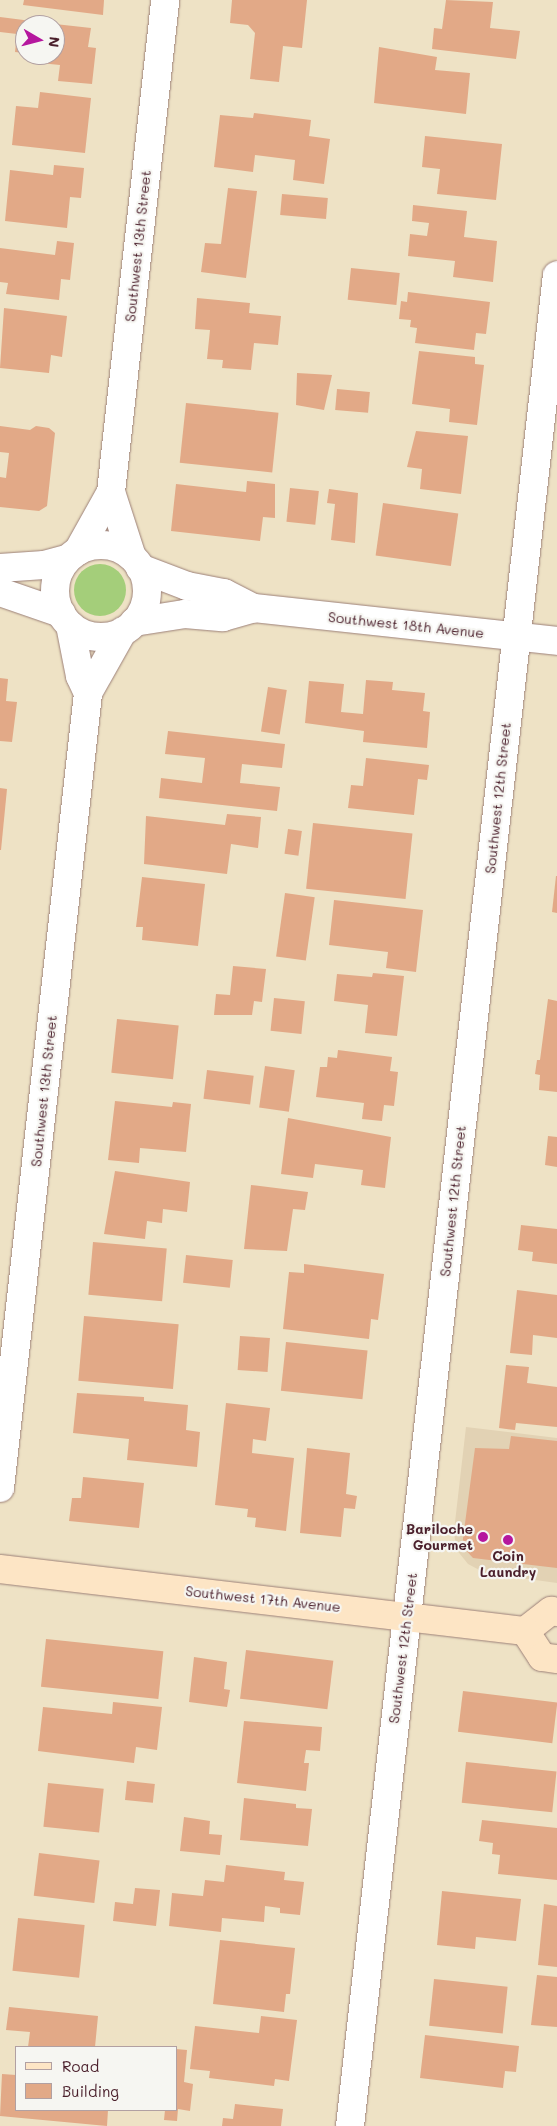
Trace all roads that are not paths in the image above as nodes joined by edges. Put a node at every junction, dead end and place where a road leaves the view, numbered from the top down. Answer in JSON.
{"nodes":[{"id":1,"x":165,"y":0,"type":"edge"},
{"id":2,"x":557,"y":276,"type":"edge"},
{"id":3,"x":110,"y":492,"type":"junction"},
{"id":4,"x":73,"y":555,"type":"junction"},
{"id":5,"x":136,"y":562,"type":"junction"},
{"id":6,"x":0,"y":568,"type":"edge"},
{"id":7,"x":0,"y":592,"type":"edge"},
{"id":8,"x":254,"y":608,"type":"junction"},
{"id":9,"x":65,"y":619,"type":"junction"},
{"id":10,"x":129,"y":626,"type":"junction"},
{"id":11,"x":516,"y":637,"type":"junction"},
{"id":12,"x":557,"y":641,"type":"edge"},
{"id":13,"x":88,"y":693,"type":"junction"},
{"id":14,"x":0,"y":1488,"type":"edge"},
{"id":15,"x":0,"y":1569,"type":"edge"},
{"id":16,"x":557,"y":1612,"type":"edge"},
{"id":17,"x":408,"y":1615,"type":"junction"},
{"id":18,"x":525,"y":1631,"type":"junction"},
{"id":19,"x":557,"y":1658,"type":"edge"},
{"id":20,"x":350,"y":2126,"type":"edge"}],
"edges":[{"from":1,"to":3,"type":"street","name":"Southwest 13th Street"},
{"from":2,"to":11,"type":"street","name":"Southwest 12th Street"},
{"from":3,"to":4,"type":"street","name":"Southwest 13th Street"},
{"from":3,"to":5,"type":"street","name":"Southwest 13th Street"},
{"from":4,"to":5,"type":"street"},
{"from":4,"to":6,"type":"street"},
{"from":4,"to":9,"type":"street"},
{"from":5,"to":8,"type":"street","name":"Southwest 18th Avenue"},
{"from":5,"to":10,"type":"street"},
{"from":7,"to":9,"type":"street"},
{"from":8,"to":10,"type":"street","name":"Southwest 18th Avenue"},
{"from":8,"to":11,"type":"street","name":"Southwest 18th Avenue"},
{"from":9,"to":10,"type":"street"},
{"from":9,"to":13,"type":"street","name":"Southwest 13th Street"},
{"from":10,"to":13,"type":"street","name":"Southwest 13th Street"},
{"from":11,"to":12,"type":"street","name":"Southwest 18th Avenue"},
{"from":11,"to":17,"type":"street","name":"Southwest 12th Street"},
{"from":13,"to":14,"type":"street","name":"Southwest 13th Street"},
{"from":15,"to":17,"type":"main road","name":"Southwest 17th Avenue"},
{"from":16,"to":18,"type":"main road"},
{"from":17,"to":18,"type":"main road","name":"Southwest 17th Avenue"},
{"from":17,"to":20,"type":"street","name":"Southwest 12th Street"},
{"from":18,"to":19,"type":"main road"}]}
